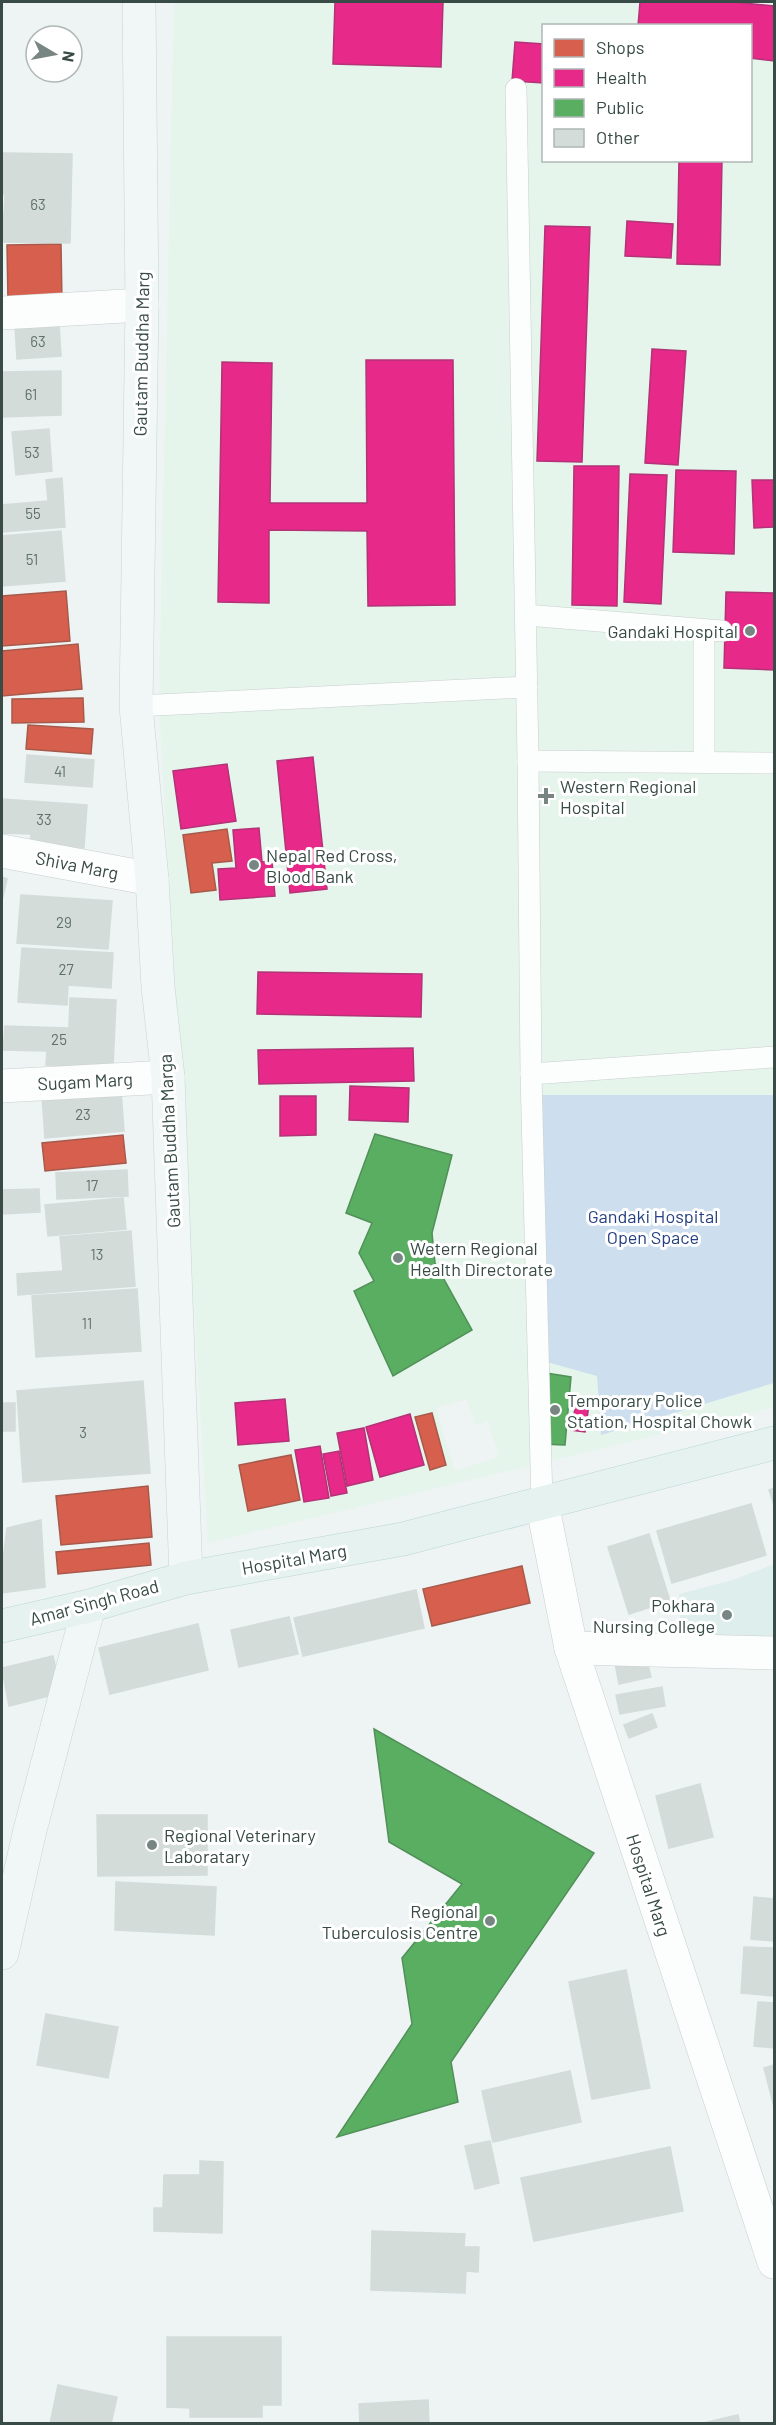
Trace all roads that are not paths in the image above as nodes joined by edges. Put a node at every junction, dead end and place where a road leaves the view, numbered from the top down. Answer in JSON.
{"nodes":[{"id":1,"x":139,"y":2,"type":"edge"},
{"id":2,"x":516,"y":88,"type":"dead end"},
{"id":3,"x":142,"y":305,"type":"junction"},
{"id":4,"x":2,"y":313,"type":"edge"},
{"id":5,"x":526,"y":615,"type":"junction"},
{"id":6,"x":527,"y":687,"type":"junction"},
{"id":7,"x":136,"y":706,"type":"junction"},
{"id":8,"x":528,"y":761,"type":"junction"},
{"id":9,"x":704,"y":762,"type":"junction"},
{"id":10,"x":774,"y":763,"type":"edge"},
{"id":11,"x":2,"y":851,"type":"edge"},
{"id":12,"x":153,"y":879,"type":"junction"},
{"id":13,"x":774,"y":1058,"type":"edge"},
{"id":14,"x":531,"y":1074,"type":"junction"},
{"id":15,"x":168,"y":1077,"type":"junction"},
{"id":16,"x":2,"y":1086,"type":"edge"},
{"id":17,"x":774,"y":1443,"type":"edge"},
{"id":18,"x":542,"y":1503,"type":"junction"},
{"id":19,"x":186,"y":1578,"type":"junction"},
{"id":20,"x":89,"y":1606,"type":"junction"},
{"id":21,"x":2,"y":1626,"type":"edge"},
{"id":22,"x":571,"y":1648,"type":"junction"},
{"id":23,"x":774,"y":1653,"type":"edge"},
{"id":24,"x":2,"y":1953,"type":"edge"},
{"id":25,"x":774,"y":2262,"type":"edge"}],
"edges":[{"from":1,"to":3,"type":"main road","name":"Gautam Buddha Marg"},
{"from":2,"to":5,"type":"lane"},
{"from":3,"to":4,"type":"street"},
{"from":3,"to":7,"type":"main road","name":"Gautam Buddha Marg"},
{"from":5,"to":6,"type":"lane"},
{"from":5,"to":9,"type":"lane"},
{"from":6,"to":7,"type":"lane"},
{"from":6,"to":8,"type":"lane"},
{"from":7,"to":12,"type":"main road","name":"Gautam Buddha Marga"},
{"from":8,"to":9,"type":"lane"},
{"from":8,"to":14,"type":"lane"},
{"from":9,"to":10,"type":"lane"},
{"from":11,"to":12,"type":"street","name":"Shiva Marg"},
{"from":12,"to":15,"type":"main road","name":"Gautam Buddha Marga"},
{"from":13,"to":14,"type":"lane"},
{"from":14,"to":18,"type":"lane"},
{"from":15,"to":16,"type":"street","name":"Sugam Marg"},
{"from":15,"to":19,"type":"main road","name":"Gautam Buddha Marga"},
{"from":17,"to":18,"type":"main road","name":"Hospital Marg"},
{"from":18,"to":19,"type":"main road","name":"Hospital Marg"},
{"from":18,"to":22,"type":"street","name":"Hospital Marg"},
{"from":19,"to":20,"type":"main road","name":"Amar Singh Road"},
{"from":20,"to":21,"type":"main road","name":"Amar Singh Road"},
{"from":20,"to":24,"type":"main road"},
{"from":22,"to":23,"type":"street"},
{"from":22,"to":25,"type":"street","name":"Hospital Marg"}]}
